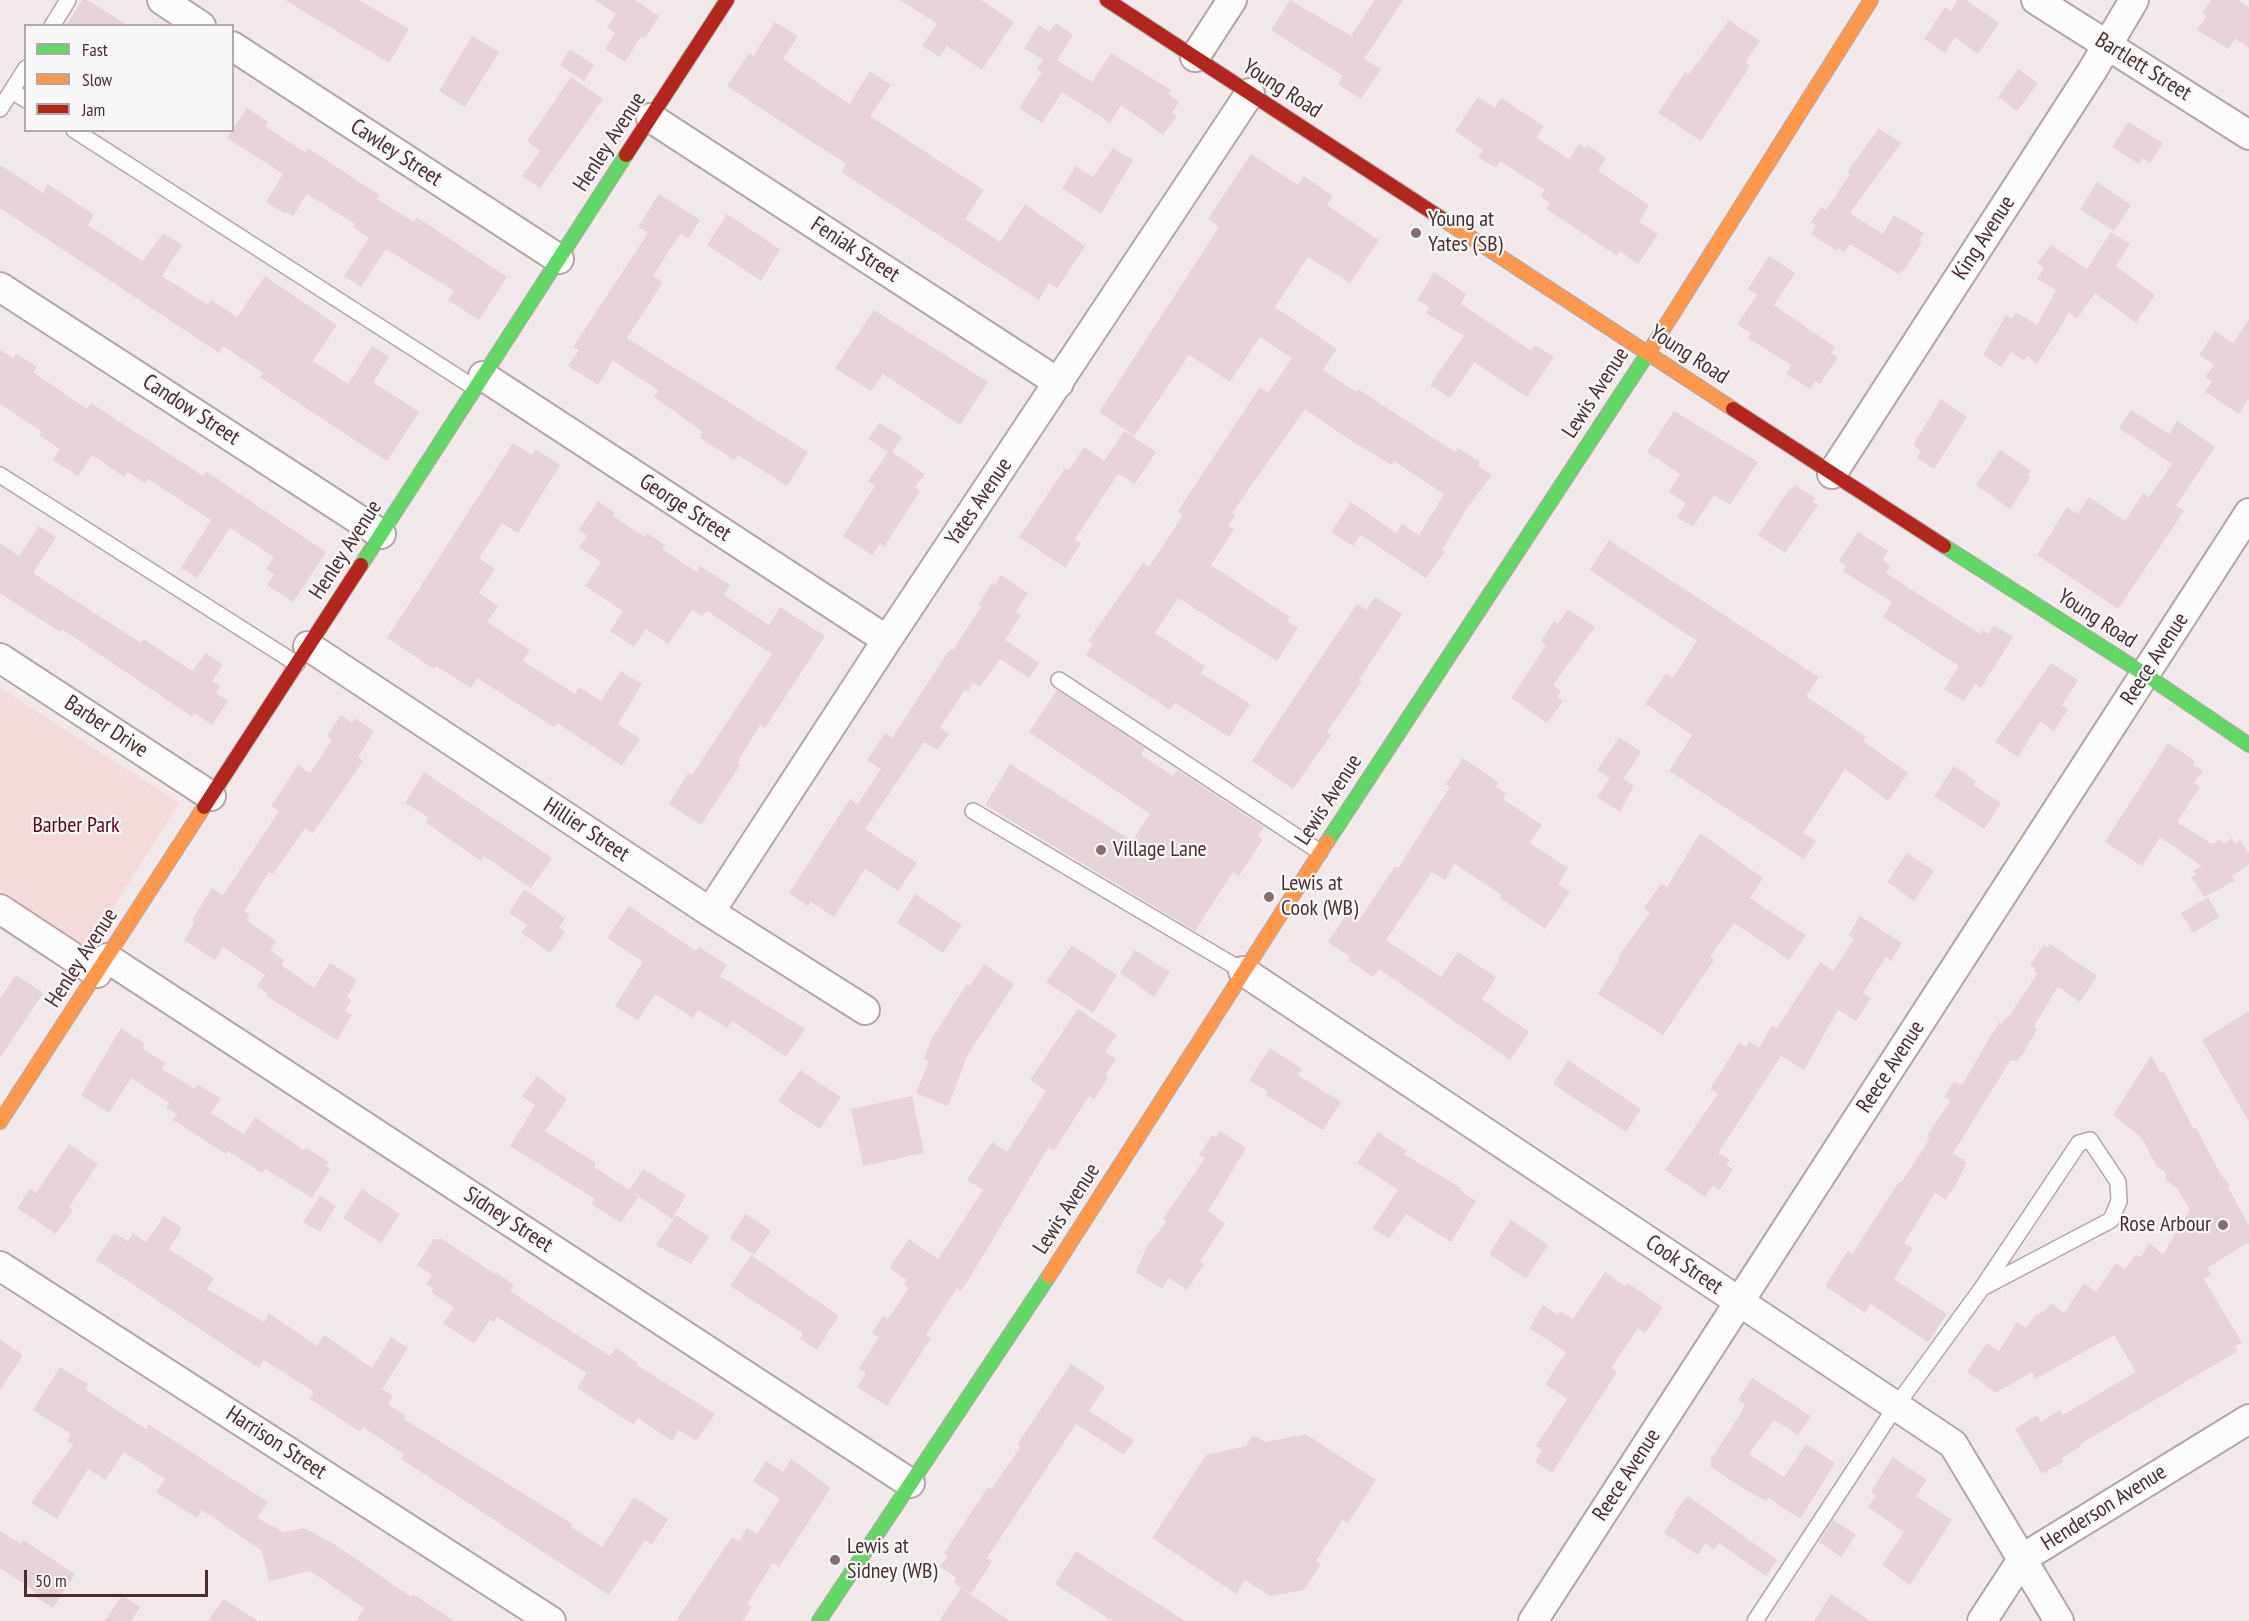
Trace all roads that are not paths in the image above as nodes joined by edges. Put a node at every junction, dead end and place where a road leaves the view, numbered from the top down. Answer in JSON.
{"nodes":[{"id":1,"x":68,"y":0,"type":"edge"},
{"id":2,"x":162,"y":0,"type":"edge"},
{"id":3,"x":727,"y":0,"type":"edge"},
{"id":4,"x":1107,"y":0,"type":"edge"},
{"id":5,"x":1232,"y":0,"type":"edge"},
{"id":6,"x":1871,"y":0,"type":"edge"},
{"id":7,"x":2036,"y":0,"type":"edge"},
{"id":8,"x":2134,"y":0,"type":"edge"},
{"id":9,"x":53,"y":24,"type":"edge"},
{"id":10,"x":198,"y":24,"type":"edge"},
{"id":11,"x":2107,"y":45,"type":"junction"},
{"id":12,"x":234,"y":47,"type":"edge"},
{"id":13,"x":1195,"y":57,"type":"junction"},
{"id":14,"x":24,"y":71,"type":"edge"},
{"id":15,"x":12,"y":91,"type":"junction"},
{"id":16,"x":1250,"y":93,"type":"junction"},
{"id":17,"x":24,"y":99,"type":"edge"},
{"id":18,"x":0,"y":109,"type":"edge"},
{"id":19,"x":651,"y":118,"type":"junction"},
{"id":20,"x":77,"y":132,"type":"edge"},
{"id":21,"x":2249,"y":135,"type":"edge"},
{"id":22,"x":559,"y":260,"type":"junction"},
{"id":23,"x":0,"y":287,"type":"edge"},
{"id":24,"x":1648,"y":353,"type":"junction"},
{"id":25,"x":479,"y":382,"type":"junction"},
{"id":26,"x":1059,"y":383,"type":"junction"},
{"id":27,"x":1832,"y":474,"type":"junction"},
{"id":28,"x":0,"y":475,"type":"edge"},
{"id":29,"x":2249,"y":513,"type":"edge"},
{"id":30,"x":381,"y":534,"type":"junction"},
{"id":31,"x":887,"y":640,"type":"junction"},
{"id":32,"x":303,"y":655,"type":"junction"},
{"id":33,"x":0,"y":658,"type":"edge"},
{"id":34,"x":2146,"y":675,"type":"junction"},
{"id":35,"x":1059,"y":680,"type":"dead end"},
{"id":36,"x":2241,"y":740,"type":"edge"},
{"id":37,"x":2249,"y":761,"type":"edge"},
{"id":38,"x":211,"y":796,"type":"junction"},
{"id":39,"x":973,"y":811,"type":"dead end"},
{"id":40,"x":1320,"y":852,"type":"junction"},
{"id":41,"x":0,"y":909,"type":"edge"},
{"id":42,"x":710,"y":912,"type":"junction"},
{"id":43,"x":102,"y":965,"type":"junction"},
{"id":44,"x":1243,"y":971,"type":"junction"},
{"id":45,"x":865,"y":1010,"type":"dead end"},
{"id":46,"x":0,"y":1086,"type":"edge"},
{"id":47,"x":17,"y":1096,"type":"junction"},
{"id":48,"x":0,"y":1122,"type":"edge"},
{"id":49,"x":0,"y":1266,"type":"edge"},
{"id":50,"x":1982,"y":1288,"type":"junction"},
{"id":51,"x":1739,"y":1301,"type":"junction"},
{"id":52,"x":1896,"y":1406,"type":"junction"},
{"id":53,"x":2249,"y":1419,"type":"edge"},
{"id":54,"x":910,"y":1483,"type":"junction"},
{"id":55,"x":2023,"y":1558,"type":"junction"},
{"id":56,"x":551,"y":1621,"type":"edge"},
{"id":57,"x":819,"y":1621,"type":"edge"},
{"id":58,"x":1533,"y":1621,"type":"edge"},
{"id":59,"x":1755,"y":1621,"type":"edge"},
{"id":60,"x":1982,"y":1621,"type":"edge"},
{"id":61,"x":2059,"y":1621,"type":"edge"}],
"edges":[{"from":1,"to":9,"type":"lane"},
{"from":2,"to":10,"type":"street"},
{"from":3,"to":19,"type":"street","name":"Henley Avenue"},
{"from":4,"to":13,"type":"street","name":"Young Road"},
{"from":5,"to":13,"type":"street"},
{"from":6,"to":24,"type":"street","name":"Lewis Avenue"},
{"from":7,"to":11,"type":"street","name":"Bartlett Street"},
{"from":8,"to":11,"type":"street","name":"King Avenue"},
{"from":11,"to":21,"type":"street","name":"Bartlett Street"},
{"from":11,"to":27,"type":"street","name":"King Avenue"},
{"from":12,"to":22,"type":"street","name":"Cawley Street"},
{"from":13,"to":16,"type":"street","name":"Young Road"},
{"from":14,"to":15,"type":"lane"},
{"from":15,"to":17,"type":"lane"},
{"from":15,"to":18,"type":"lane"},
{"from":16,"to":24,"type":"street","name":"Young Road"},
{"from":16,"to":26,"type":"street","name":"Yates Avenue"},
{"from":19,"to":22,"type":"street","name":"Henley Avenue"},
{"from":19,"to":26,"type":"street","name":"Feniak Street"},
{"from":20,"to":25,"type":"lane"},
{"from":22,"to":25,"type":"street","name":"Henley Avenue"},
{"from":23,"to":30,"type":"street","name":"Candow Street"},
{"from":24,"to":27,"type":"street","name":"Young Road"},
{"from":24,"to":40,"type":"street","name":"Lewis Avenue"},
{"from":25,"to":30,"type":"street","name":"Henley Avenue"},
{"from":25,"to":31,"type":"street","name":"George Street"},
{"from":26,"to":31,"type":"street","name":"Yates Avenue"},
{"from":27,"to":34,"type":"street","name":"Young Road"},
{"from":28,"to":32,"type":"lane"},
{"from":29,"to":34,"type":"street","name":"Reece Avenue"},
{"from":30,"to":32,"type":"street","name":"Henley Avenue"},
{"from":31,"to":42,"type":"street","name":"Yates Avenue"},
{"from":32,"to":38,"type":"street","name":"Henley Avenue"},
{"from":32,"to":42,"type":"street","name":"Hillier Street"},
{"from":33,"to":38,"type":"street","name":"Barber Drive"},
{"from":34,"to":36,"type":"street","name":"Young Road"},
{"from":34,"to":51,"type":"street","name":"Reece Avenue"},
{"from":35,"to":40,"type":"lane"},
{"from":36,"to":37,"type":"street"},
{"from":38,"to":43,"type":"street","name":"Henley Avenue"},
{"from":39,"to":44,"type":"lane"},
{"from":40,"to":44,"type":"street","name":"Lewis Avenue"},
{"from":41,"to":43,"type":"street"},
{"from":42,"to":45,"type":"street","name":"Hillier Street"},
{"from":43,"to":47,"type":"street","name":"Henley Avenue"},
{"from":43,"to":54,"type":"street","name":"Sidney Street"},
{"from":44,"to":51,"type":"street","name":"Cook Street"},
{"from":44,"to":54,"type":"street","name":"Lewis Avenue"},
{"from":46,"to":47,"type":"lane"},
{"from":47,"to":48,"type":"street","name":"Henley Avenue"},
{"from":49,"to":56,"type":"street","name":"Harrison Street"},
{"from":50,"to":50,"type":"lane"},
{"from":50,"to":52,"type":"lane"},
{"from":51,"to":52,"type":"street","name":"Cook Street"},
{"from":51,"to":58,"type":"street","name":"Reece Avenue"},
{"from":52,"to":55,"type":"street","name":"Cook Street"},
{"from":52,"to":59,"type":"lane"},
{"from":53,"to":55,"type":"street","name":"Henderson Avenue"},
{"from":54,"to":57,"type":"street","name":"Lewis Avenue"},
{"from":55,"to":60,"type":"street","name":"Henderson Avenue"},
{"from":55,"to":61,"type":"street","name":"Cook Street"}]}
